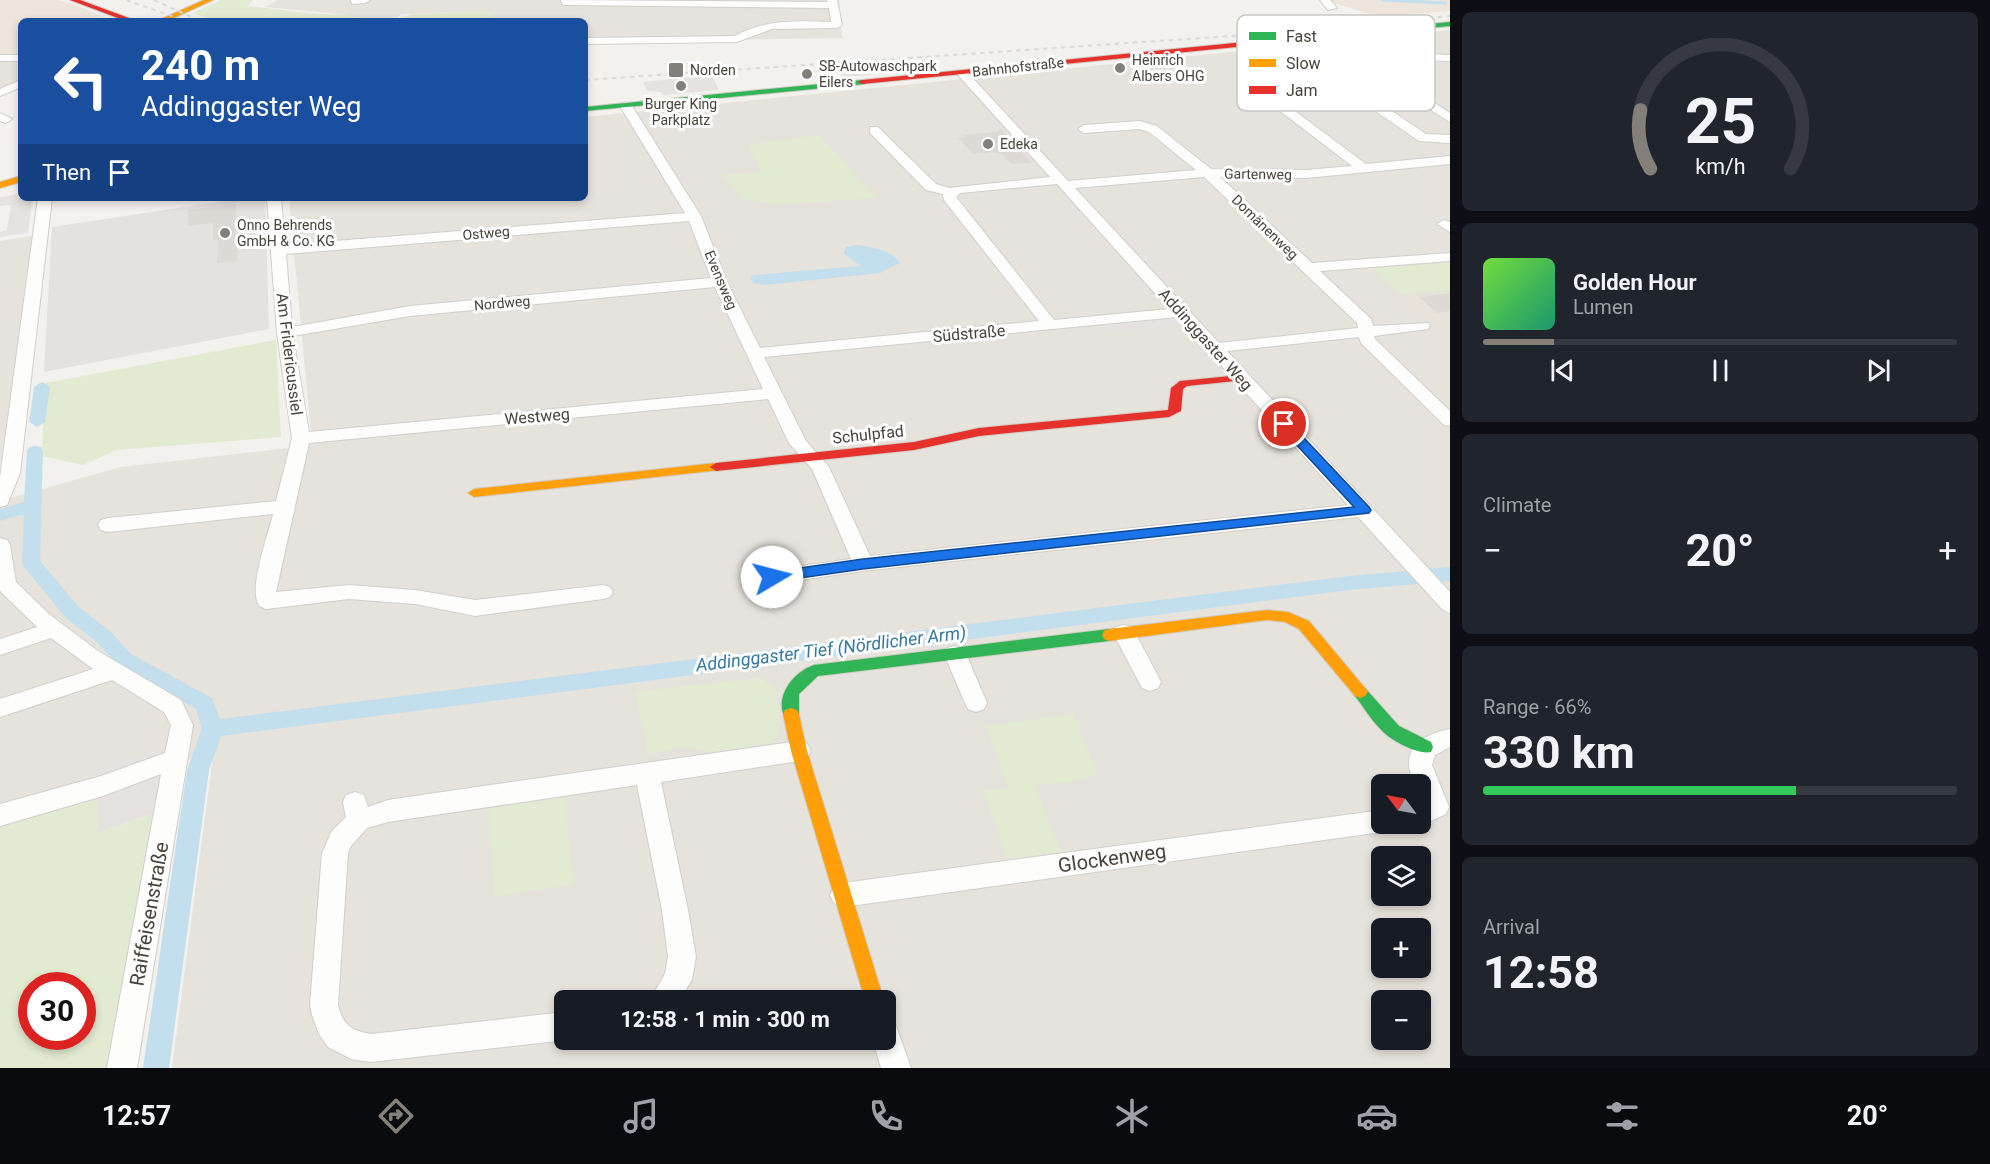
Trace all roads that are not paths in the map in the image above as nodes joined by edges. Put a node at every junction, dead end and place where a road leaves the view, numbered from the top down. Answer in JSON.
{"nodes":[{"id":1,"x":73,"y":0,"type":"edge"},
{"id":2,"x":210,"y":0,"type":"edge"},
{"id":3,"x":833,"y":2,"type":"edge"},
{"id":4,"x":564,"y":5,"type":"edge"},
{"id":5,"x":124,"y":18,"type":"edge"},
{"id":6,"x":168,"y":18,"type":"edge"},
{"id":7,"x":1450,"y":24,"type":"edge"},
{"id":8,"x":1435,"y":26,"type":"edge"},
{"id":9,"x":588,"y":41,"type":"edge"},
{"id":10,"x":1237,"y":46,"type":"edge"},
{"id":11,"x":1435,"y":57,"type":"edge"},
{"id":12,"x":0,"y":58,"type":"edge"},
{"id":13,"x":18,"y":58,"type":"edge"},
{"id":14,"x":1450,"y":58,"type":"edge"},
{"id":15,"x":962,"y":73,"type":"junction"},
{"id":16,"x":18,"y":84,"type":"edge"},
{"id":17,"x":0,"y":93,"type":"edge"},
{"id":18,"x":626,"y":106,"type":"junction"},
{"id":19,"x":1435,"y":108,"type":"edge"},
{"id":20,"x":588,"y":109,"type":"edge"},
{"id":21,"x":1288,"y":111,"type":"edge"},
{"id":22,"x":1383,"y":111,"type":"edge"},
{"id":23,"x":1450,"y":118,"type":"edge"},
{"id":24,"x":1084,"y":129,"type":"dead end"},
{"id":25,"x":874,"y":130,"type":"dead end"},
{"id":26,"x":1450,"y":139,"type":"edge"},
{"id":27,"x":1450,"y":160,"type":"edge"},
{"id":28,"x":1364,"y":168,"type":"junction"},
{"id":29,"x":1206,"y":173,"type":"junction"},
{"id":30,"x":18,"y":180,"type":"edge"},
{"id":31,"x":1064,"y":182,"type":"junction"},
{"id":32,"x":0,"y":184,"type":"edge"},
{"id":33,"x":951,"y":192,"type":"junction"},
{"id":34,"x":45,"y":201,"type":"edge"},
{"id":35,"x":274,"y":201,"type":"edge"},
{"id":36,"x":694,"y":216,"type":"junction"},
{"id":37,"x":278,"y":250,"type":"junction"},
{"id":38,"x":1450,"y":257,"type":"edge"},
{"id":39,"x":1308,"y":268,"type":"junction"},
{"id":40,"x":720,"y":282,"type":"junction"},
{"id":41,"x":1183,"y":312,"type":"junction"},
{"id":42,"x":1050,"y":325,"type":"junction"},
{"id":43,"x":1422,"y":326,"type":"dead end"},
{"id":44,"x":1366,"y":331,"type":"junction"},
{"id":45,"x":285,"y":333,"type":"junction"},
{"id":46,"x":1214,"y":348,"type":"junction"},
{"id":47,"x":755,"y":353,"type":"junction"},
{"id":48,"x":1242,"y":378,"type":"junction"},
{"id":49,"x":774,"y":393,"type":"junction"},
{"id":50,"x":1450,"y":422,"type":"edge"},
{"id":51,"x":301,"y":438,"type":"junction"},
{"id":52,"x":811,"y":456,"type":"junction"},
{"id":53,"x":474,"y":493,"type":"dead end"},
{"id":54,"x":0,"y":501,"type":"edge"},
{"id":55,"x":283,"y":507,"type":"junction"},
{"id":56,"x":1365,"y":510,"type":"junction"},
{"id":57,"x":108,"y":525,"type":"dead end"},
{"id":58,"x":0,"y":545,"type":"edge"},
{"id":59,"x":863,"y":564,"type":"junction"},
{"id":60,"x":772,"y":577,"type":"dead end"},
{"id":61,"x":603,"y":592,"type":"dead end"},
{"id":62,"x":1445,"y":600,"type":"edge"},
{"id":63,"x":54,"y":629,"type":"junction"},
{"id":64,"x":1124,"y":633,"type":"junction"},
{"id":65,"x":0,"y":647,"type":"edge"},
{"id":66,"x":955,"y":654,"type":"junction"},
{"id":67,"x":114,"y":671,"type":"junction"},
{"id":68,"x":1150,"y":682,"type":"dead end"},
{"id":69,"x":976,"y":703,"type":"dead end"},
{"id":70,"x":0,"y":708,"type":"edge"},
{"id":71,"x":1450,"y":738,"type":"edge"},
{"id":72,"x":1425,"y":747,"type":"junction"},
{"id":73,"x":799,"y":751,"type":"junction"},
{"id":74,"x":175,"y":759,"type":"junction"},
{"id":75,"x":647,"y":774,"type":"junction"},
{"id":76,"x":1422,"y":774,"type":"edge"},
{"id":77,"x":1431,"y":789,"type":"edge"},
{"id":78,"x":1431,"y":809,"type":"edge"},
{"id":79,"x":0,"y":815,"type":"edge"},
{"id":80,"x":1371,"y":823,"type":"edge"},
{"id":81,"x":843,"y":895,"type":"junction"},
{"id":82,"x":671,"y":990,"type":"edge"},
{"id":83,"x":872,"y":990,"type":"edge"},
{"id":84,"x":554,"y":1027,"type":"edge"},
{"id":85,"x":890,"y":1050,"type":"edge"},
{"id":86,"x":122,"y":1068,"type":"edge"},
{"id":87,"x":896,"y":1068,"type":"edge"}],
"edges":[{"from":1,"to":5,"type":"street"},
{"from":2,"to":6,"type":"street"},
{"from":3,"to":4,"type":"street"},
{"from":3,"to":9,"type":"street"},
{"from":7,"to":8,"type":"street","name":"Bahnhofstraße"},
{"from":10,"to":15,"type":"street","name":"Bahnhofstraße"},
{"from":11,"to":14,"type":"street"},
{"from":12,"to":13,"type":"street"},
{"from":15,"to":18,"type":"street","name":"Bahnhofstraße"},
{"from":15,"to":31,"type":"street","name":"Addinggaster Weg"},
{"from":16,"to":17,"type":"street"},
{"from":18,"to":20,"type":"street","name":"Bahnhofstraße"},
{"from":18,"to":36,"type":"street","name":"Evensweg"},
{"from":19,"to":23,"type":"street"},
{"from":21,"to":28,"type":"street"},
{"from":22,"to":26,"type":"street"},
{"from":24,"to":29,"type":"street","name":"Domänenweg"},
{"from":25,"to":33,"type":"street"},
{"from":27,"to":28,"type":"street","name":"Gartenweg"},
{"from":28,"to":29,"type":"street","name":"Gartenweg"},
{"from":29,"to":31,"type":"street","name":"Gartenweg"},
{"from":29,"to":39,"type":"street","name":"Domänenweg"},
{"from":30,"to":32,"type":"street"},
{"from":31,"to":33,"type":"street","name":"Gartenweg"},
{"from":31,"to":41,"type":"street","name":"Addinggaster Weg"},
{"from":33,"to":42,"type":"street"},
{"from":34,"to":54,"type":"street"},
{"from":35,"to":37,"type":"street","name":"Am Fridericussiel"},
{"from":36,"to":37,"type":"street","name":"Ostweg"},
{"from":36,"to":40,"type":"street","name":"Evensweg"},
{"from":37,"to":45,"type":"street","name":"Am Fridericussiel"},
{"from":38,"to":39,"type":"street"},
{"from":39,"to":44,"type":"street","name":"Domänenweg"},
{"from":40,"to":45,"type":"street","name":"Nordweg"},
{"from":40,"to":47,"type":"street","name":"Evensweg"},
{"from":41,"to":42,"type":"street","name":"Südstraße"},
{"from":41,"to":46,"type":"street","name":"Addinggaster Weg"},
{"from":42,"to":47,"type":"street","name":"Südstraße"},
{"from":43,"to":44,"type":"street"},
{"from":44,"to":46,"type":"street"},
{"from":44,"to":50,"type":"street","name":"Domänenweg"},
{"from":45,"to":51,"type":"street","name":"Am Fridericussiel"},
{"from":46,"to":48,"type":"street","name":"Addinggaster Weg"},
{"from":47,"to":49,"type":"street","name":"Evensweg"},
{"from":48,"to":52,"type":"street","name":"Schulpfad"},
{"from":48,"to":56,"type":"street","name":"Addinggaster Weg"},
{"from":49,"to":51,"type":"street","name":"Westweg"},
{"from":49,"to":52,"type":"street","name":"Evensweg"},
{"from":51,"to":55,"type":"street","name":"Am Fridericussiel"},
{"from":52,"to":53,"type":"street","name":"Schulpfad"},
{"from":52,"to":59,"type":"street","name":"Evensweg"},
{"from":55,"to":57,"type":"street"},
{"from":55,"to":61,"type":"street","name":"Am Fridericussiel"},
{"from":56,"to":59,"type":"street"},
{"from":56,"to":62,"type":"street","name":"Addinggaster Weg"},
{"from":58,"to":63,"type":"street","name":"Raiffeisenstraße"},
{"from":59,"to":60,"type":"street"},
{"from":63,"to":65,"type":"street"},
{"from":63,"to":67,"type":"street","name":"Raiffeisenstraße"},
{"from":64,"to":66,"type":"street"},
{"from":64,"to":68,"type":"street"},
{"from":64,"to":72,"type":"street"},
{"from":66,"to":69,"type":"street"},
{"from":66,"to":73,"type":"street"},
{"from":67,"to":70,"type":"street"},
{"from":67,"to":74,"type":"street","name":"Raiffeisenstraße"},
{"from":71,"to":72,"type":"street"},
{"from":72,"to":76,"type":"street"},
{"from":73,"to":75,"type":"street"},
{"from":73,"to":81,"type":"street"},
{"from":74,"to":79,"type":"street"},
{"from":74,"to":86,"type":"street","name":"Raiffeisenstraße"},
{"from":75,"to":82,"type":"street"},
{"from":75,"to":84,"type":"street"},
{"from":77,"to":78,"type":"street"},
{"from":80,"to":81,"type":"street","name":"Glockenweg"},
{"from":81,"to":83,"type":"street"},
{"from":85,"to":87,"type":"street"}]}
